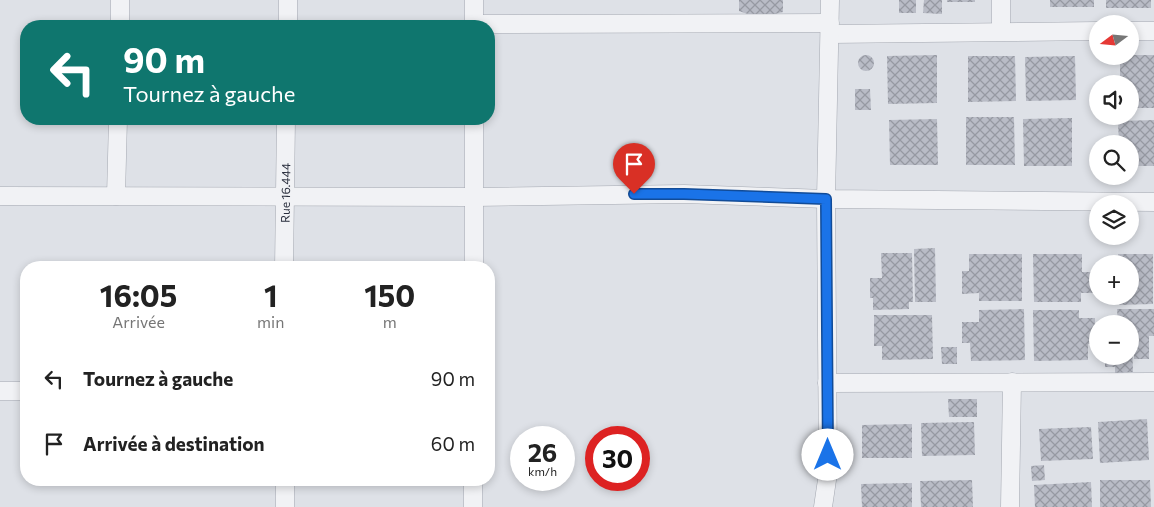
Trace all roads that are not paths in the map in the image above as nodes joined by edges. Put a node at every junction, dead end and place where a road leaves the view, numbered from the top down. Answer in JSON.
{"nodes":[{"id":1,"x":120,"y":0,"type":"edge"},
{"id":2,"x":288,"y":0,"type":"edge"},
{"id":3,"x":474,"y":0,"type":"edge"},
{"id":4,"x":830,"y":0,"type":"edge"},
{"id":5,"x":1002,"y":0,"type":"edge"},
{"id":6,"x":120,"y":20,"type":"edge"},
{"id":7,"x":288,"y":20,"type":"edge"},
{"id":8,"x":474,"y":20,"type":"edge"},
{"id":9,"x":495,"y":25,"type":"edge"},
{"id":10,"x":830,"y":29,"type":"junction"},
{"id":11,"x":1001,"y":31,"type":"junction"},
{"id":12,"x":1089,"y":31,"type":"edge"},
{"id":13,"x":1139,"y":31,"type":"edge"},
{"id":14,"x":1154,"y":31,"type":"edge"},
{"id":15,"x":118,"y":125,"type":"edge"},
{"id":16,"x":286,"y":125,"type":"edge"},
{"id":17,"x":474,"y":125,"type":"edge"},
{"id":18,"x":0,"y":196,"type":"edge"},
{"id":19,"x":116,"y":196,"type":"junction"},
{"id":20,"x":284,"y":196,"type":"junction"},
{"id":21,"x":474,"y":197,"type":"junction"},
{"id":22,"x":826,"y":199,"type":"junction"},
{"id":23,"x":1154,"y":202,"type":"edge"},
{"id":24,"x":284,"y":261,"type":"edge"},
{"id":25,"x":474,"y":261,"type":"edge"},
{"id":26,"x":1012,"y":382,"type":"junction"},
{"id":27,"x":1154,"y":382,"type":"edge"},
{"id":28,"x":827,"y":383,"type":"junction"},
{"id":29,"x":0,"y":391,"type":"edge"},
{"id":30,"x":20,"y":391,"type":"edge"},
{"id":31,"x":285,"y":486,"type":"edge"},
{"id":32,"x":473,"y":486,"type":"edge"},
{"id":33,"x":285,"y":507,"type":"edge"},
{"id":34,"x":473,"y":507,"type":"edge"},
{"id":35,"x":823,"y":507,"type":"edge"},
{"id":36,"x":1010,"y":507,"type":"edge"}],
"edges":[{"from":1,"to":6,"type":"street"},
{"from":2,"to":7,"type":"street"},
{"from":3,"to":8,"type":"street"},
{"from":4,"to":10,"type":"street"},
{"from":5,"to":11,"type":"street"},
{"from":9,"to":10,"type":"street"},
{"from":10,"to":11,"type":"street"},
{"from":10,"to":22,"type":"street"},
{"from":11,"to":12,"type":"street"},
{"from":13,"to":14,"type":"street"},
{"from":15,"to":19,"type":"street"},
{"from":16,"to":20,"type":"street","name":"Rue 16.444"},
{"from":17,"to":21,"type":"street"},
{"from":18,"to":19,"type":"street"},
{"from":19,"to":20,"type":"street"},
{"from":20,"to":21,"type":"street"},
{"from":20,"to":24,"type":"street","name":"Rue 16.444"},
{"from":21,"to":22,"type":"street"},
{"from":21,"to":25,"type":"street"},
{"from":22,"to":23,"type":"street"},
{"from":22,"to":28,"type":"street"},
{"from":26,"to":27,"type":"street"},
{"from":26,"to":28,"type":"street"},
{"from":26,"to":36,"type":"street"},
{"from":28,"to":35,"type":"street"},
{"from":29,"to":30,"type":"street"},
{"from":31,"to":33,"type":"street"},
{"from":32,"to":34,"type":"street"}]}
